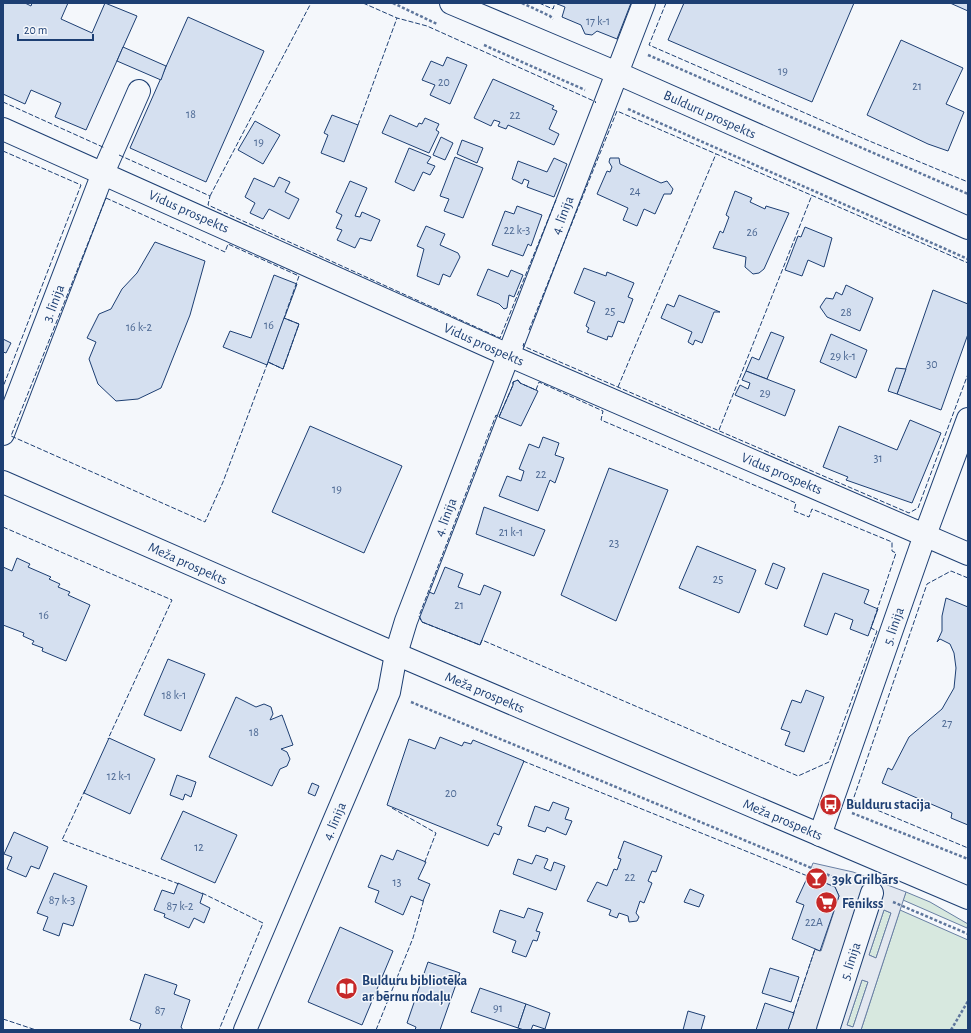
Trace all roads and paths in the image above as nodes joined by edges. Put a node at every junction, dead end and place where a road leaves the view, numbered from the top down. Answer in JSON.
{"nodes":[{"id":1,"x":393,"y":3,"type":"edge"},
{"id":2,"x":452,"y":3,"type":"edge"},
{"id":3,"x":522,"y":3,"type":"edge"},
{"id":4,"x":644,"y":3,"type":"edge"},
{"id":5,"x":555,"y":20,"type":"dead end"},
{"id":6,"x":438,"y":25,"type":"dead end"},
{"id":7,"x":482,"y":44,"type":"dead end"},
{"id":8,"x":628,"y":46,"type":"junction"},
{"id":9,"x":617,"y":73,"type":"junction"},
{"id":10,"x":139,"y":91,"type":"dead end"},
{"id":11,"x":606,"y":100,"type":"junction"},
{"id":12,"x":3,"y":129,"type":"edge"},
{"id":13,"x":104,"y":173,"type":"junction"},
{"id":14,"x":968,"y":194,"type":"edge"},
{"id":15,"x":968,"y":228,"type":"edge"},
{"id":16,"x":968,"y":259,"type":"edge"},
{"id":17,"x":508,"y":355,"type":"junction"},
{"id":18,"x":968,"y":418,"type":"edge"},
{"id":19,"x":3,"y":434,"type":"edge"},
{"id":20,"x":3,"y":482,"type":"edge"},
{"id":21,"x":925,"y":535,"type":"junction"},
{"id":22,"x":968,"y":554,"type":"edge"},
{"id":23,"x":396,"y":654,"type":"junction"},
{"id":24,"x":389,"y":692,"type":"junction"},
{"id":25,"x":831,"y":804,"type":"junction"},
{"id":26,"x":820,"y":835,"type":"junction"},
{"id":27,"x":968,"y":859,"type":"edge"},
{"id":28,"x":872,"y":893,"type":"junction"},
{"id":29,"x":968,"y":898,"type":"edge"},
{"id":30,"x":968,"y":934,"type":"edge"},
{"id":31,"x":968,"y":1001,"type":"edge"},
{"id":32,"x":245,"y":1030,"type":"edge"},
{"id":33,"x":828,"y":1030,"type":"edge"},
{"id":34,"x":951,"y":1030,"type":"edge"}],
"edges":[{"from":1,"to":6,"type":"path"},
{"from":2,"to":9,"type":"street","name":"Bulduru prospekts"},
{"from":3,"to":5,"type":"path"},
{"from":4,"to":8,"type":"street","name":"4. līnija"},
{"from":7,"to":11,"type":"path"},
{"from":8,"to":9,"type":"street","name":"4. līnija"},
{"from":8,"to":14,"type":"path"},
{"from":9,"to":11,"type":"street","name":"4. līnija"},
{"from":9,"to":15,"type":"street","name":"Bulduru prospekts"},
{"from":10,"to":13,"type":"street","name":"3. līnija"},
{"from":11,"to":16,"type":"path"},
{"from":11,"to":17,"type":"street","name":"4. līnija"},
{"from":12,"to":13,"type":"street","name":"Vidus prospekts"},
{"from":13,"to":17,"type":"street","name":"Vidus prospekts"},
{"from":13,"to":19,"type":"street","name":"3. līnija"},
{"from":17,"to":21,"type":"street","name":"Vidus prospekts"},
{"from":17,"to":23,"type":"street","name":"4. līnija"},
{"from":18,"to":21,"type":"street","name":"5. līnija"},
{"from":20,"to":23,"type":"street","name":"Meža prospekts"},
{"from":21,"to":22,"type":"street","name":"Vidus prospekts"},
{"from":21,"to":25,"type":"street","name":"5. līnija"},
{"from":23,"to":24,"type":"street","name":"4. līnija"},
{"from":23,"to":26,"type":"street","name":"Meža prospekts"},
{"from":24,"to":28,"type":"path"},
{"from":24,"to":32,"type":"street","name":"4. līnija"},
{"from":25,"to":26,"type":"street","name":"5. līnija"},
{"from":25,"to":27,"type":"path"},
{"from":26,"to":29,"type":"street","name":"Meža prospekts"},
{"from":28,"to":30,"type":"path"},
{"from":28,"to":33,"type":"street","name":"5. līnija"},
{"from":31,"to":34,"type":"path"}]}
